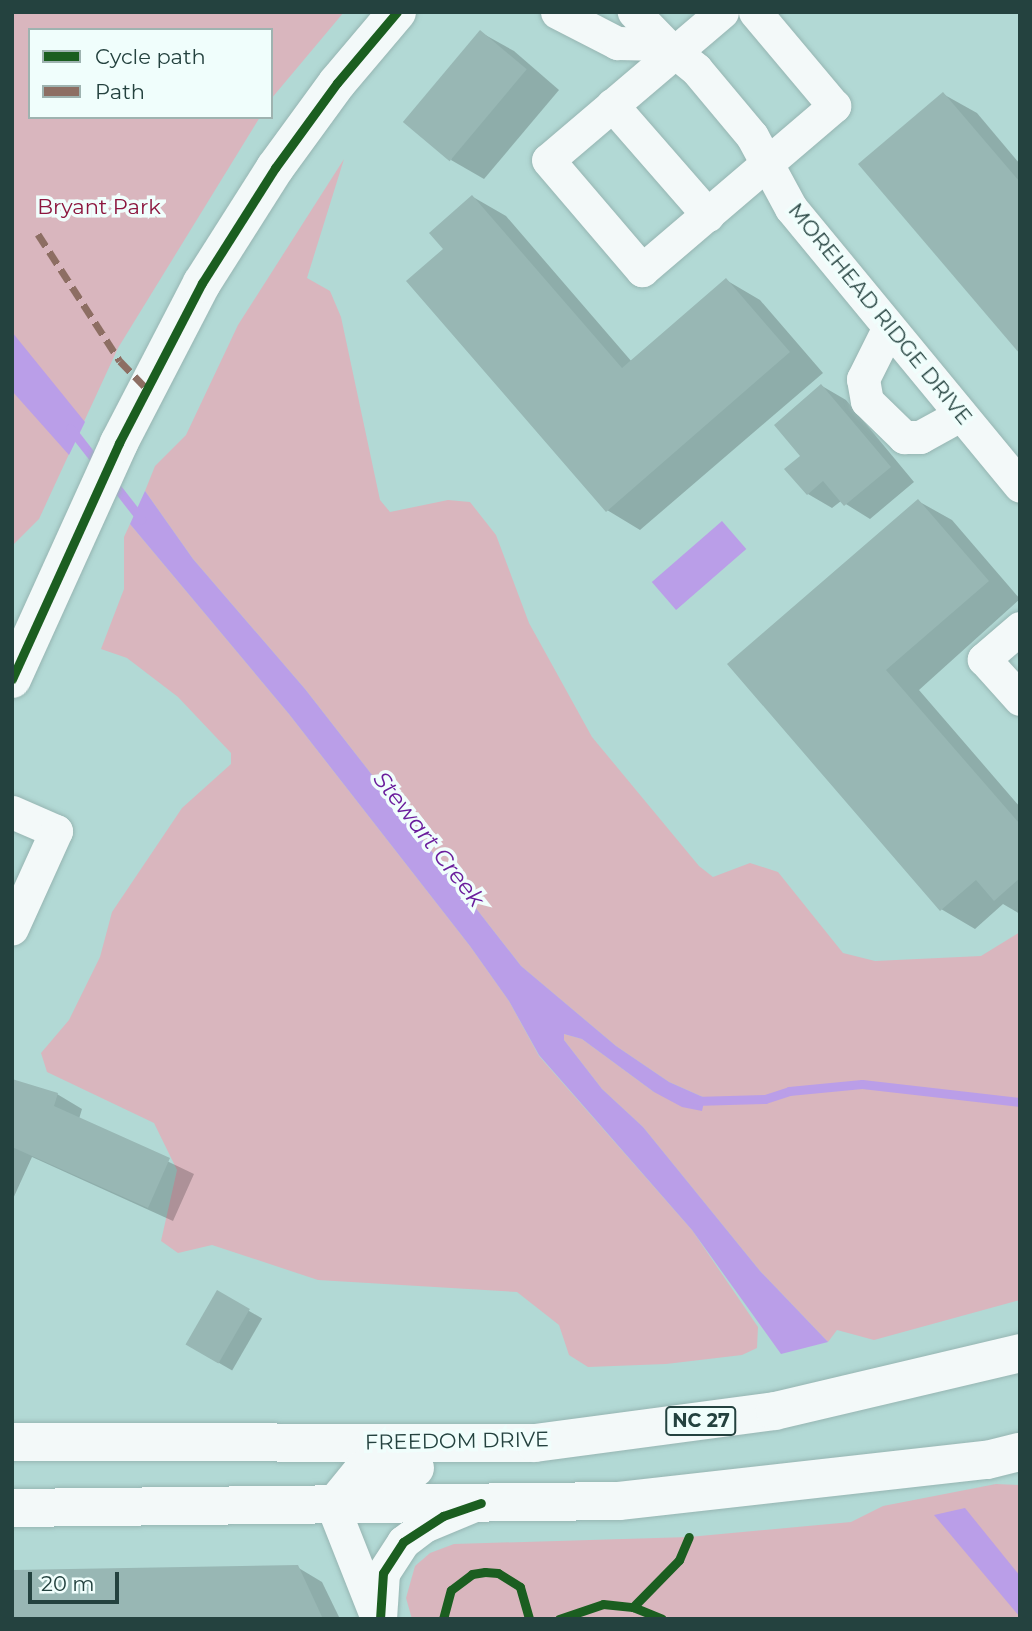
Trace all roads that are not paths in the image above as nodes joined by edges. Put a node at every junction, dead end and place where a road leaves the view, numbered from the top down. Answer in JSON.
{"nodes":[{"id":1,"x":397,"y":12,"type":"edge"},
{"id":2,"x":557,"y":12,"type":"edge"},
{"id":3,"x":634,"y":12,"type":"edge"},
{"id":4,"x":722,"y":12,"type":"edge"},
{"id":5,"x":755,"y":12,"type":"edge"},
{"id":6,"x":670,"y":48,"type":"junction"},
{"id":7,"x":612,"y":105,"type":"junction"},
{"id":8,"x":768,"y":164,"type":"junction"},
{"id":9,"x":708,"y":215,"type":"junction"},
{"id":10,"x":888,"y":329,"type":"junction"},
{"id":11,"x":960,"y":415,"type":"junction"},
{"id":12,"x":1020,"y":486,"type":"edge"},
{"id":13,"x":1020,"y":628,"type":"edge"},
{"id":14,"x":12,"y":679,"type":"edge"},
{"id":15,"x":1020,"y":699,"type":"edge"},
{"id":16,"x":12,"y":812,"type":"edge"},
{"id":17,"x":12,"y":928,"type":"edge"},
{"id":18,"x":1020,"y":1353,"type":"edge"},
{"id":19,"x":12,"y":1442,"type":"edge"},
{"id":20,"x":535,"y":1443,"type":"junction"},
{"id":21,"x":1020,"y":1452,"type":"edge"},
{"id":22,"x":481,"y":1503,"type":"junction"},
{"id":23,"x":334,"y":1507,"type":"junction"},
{"id":24,"x":12,"y":1508,"type":"edge"},
{"id":25,"x":378,"y":1619,"type":"edge"}],
"edges":[{"from":1,"to":14,"type":"main road"},
{"from":2,"to":6,"type":"street"},
{"from":3,"to":6,"type":"street","name":"MOREHEAD RIDGE DRIVE"},
{"from":4,"to":6,"type":"street"},
{"from":5,"to":8,"type":"street"},
{"from":6,"to":7,"type":"street"},
{"from":6,"to":8,"type":"street","name":"MOREHEAD RIDGE DRIVE"},
{"from":7,"to":9,"type":"street"},
{"from":7,"to":9,"type":"street"},
{"from":8,"to":9,"type":"street"},
{"from":8,"to":10,"type":"street","name":"MOREHEAD RIDGE DRIVE"},
{"from":10,"to":11,"type":"street","name":"MOREHEAD RIDGE DRIVE"},
{"from":10,"to":11,"type":"street"},
{"from":11,"to":12,"type":"street","name":"MOREHEAD RIDGE DRIVE"},
{"from":13,"to":15,"type":"street"},
{"from":16,"to":17,"type":"street"},
{"from":18,"to":20,"type":"main road","name":"FREEDOM DRIVE","number":"NC 27"},
{"from":19,"to":20,"type":"main road","name":"FREEDOM DRIVE","number":"NC 27"},
{"from":20,"to":23,"type":"main road"},
{"from":21,"to":22,"type":"main road"},
{"from":22,"to":23,"type":"main road"},
{"from":22,"to":25,"type":"street"},
{"from":23,"to":24,"type":"main road"},
{"from":23,"to":25,"type":"street"}]}
